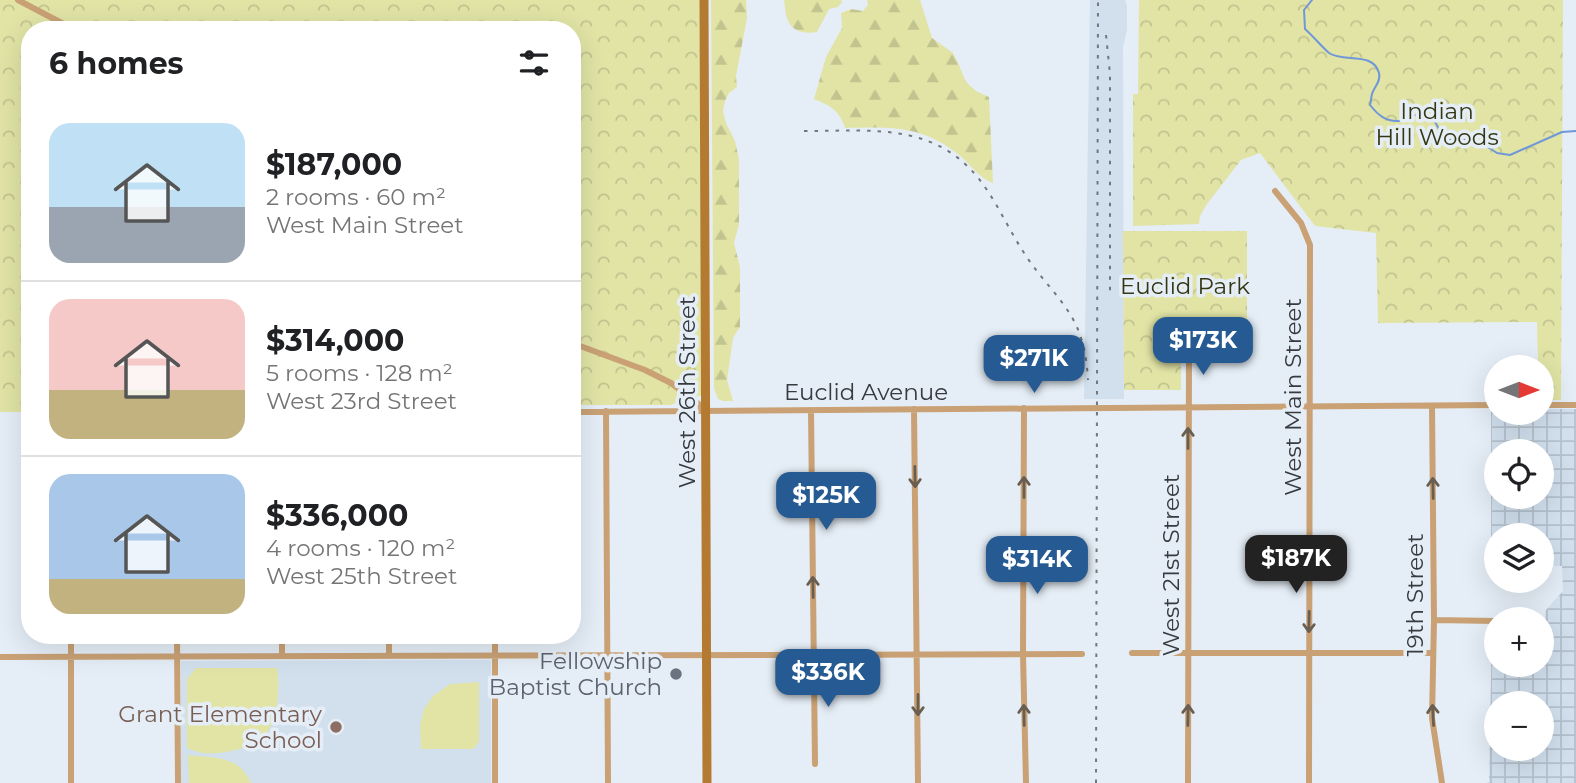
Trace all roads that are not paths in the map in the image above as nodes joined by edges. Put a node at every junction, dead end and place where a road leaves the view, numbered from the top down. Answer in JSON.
{"nodes":[{"id":1,"x":18,"y":0,"type":"edge"},
{"id":2,"x":704,"y":0,"type":"edge"},
{"id":3,"x":58,"y":21,"type":"edge"},
{"id":4,"x":1275,"y":191,"type":"dead end"},
{"id":5,"x":581,"y":346,"type":"edge"},
{"id":6,"x":1189,"y":346,"type":"dead end"},
{"id":7,"x":1484,"y":405,"type":"edge"},
{"id":8,"x":1554,"y":405,"type":"edge"},
{"id":9,"x":1576,"y":405,"type":"edge"},
{"id":10,"x":1432,"y":406,"type":"junction"},
{"id":11,"x":1188,"y":407,"type":"junction"},
{"id":12,"x":1311,"y":407,"type":"junction"},
{"id":13,"x":1024,"y":408,"type":"junction"},
{"id":14,"x":914,"y":409,"type":"junction"},
{"id":15,"x":811,"y":410,"type":"junction"},
{"id":16,"x":606,"y":411,"type":"junction"},
{"id":17,"x":707,"y":411,"type":"junction"},
{"id":18,"x":581,"y":412,"type":"edge"},
{"id":19,"x":1434,"y":620,"type":"junction"},
{"id":20,"x":1484,"y":621,"type":"edge"},
{"id":21,"x":71,"y":644,"type":"edge"},
{"id":22,"x":177,"y":644,"type":"edge"},
{"id":23,"x":282,"y":644,"type":"edge"},
{"id":24,"x":389,"y":644,"type":"edge"},
{"id":25,"x":495,"y":644,"type":"edge"},
{"id":26,"x":1132,"y":653,"type":"dead end"},
{"id":27,"x":1189,"y":653,"type":"junction"},
{"id":28,"x":1308,"y":653,"type":"junction"},
{"id":29,"x":1433,"y":653,"type":"junction"},
{"id":30,"x":1023,"y":654,"type":"junction"},
{"id":31,"x":1082,"y":654,"type":"dead end"},
{"id":32,"x":707,"y":655,"type":"junction"},
{"id":33,"x":814,"y":655,"type":"junction"},
{"id":34,"x":917,"y":655,"type":"junction"},
{"id":35,"x":282,"y":656,"type":"junction"},
{"id":36,"x":389,"y":656,"type":"junction"},
{"id":37,"x":495,"y":656,"type":"junction"},
{"id":38,"x":608,"y":656,"type":"junction"},
{"id":39,"x":0,"y":657,"type":"edge"},
{"id":40,"x":71,"y":657,"type":"junction"},
{"id":41,"x":177,"y":657,"type":"junction"},
{"id":42,"x":815,"y":764,"type":"dead end"},
{"id":43,"x":71,"y":783,"type":"edge"},
{"id":44,"x":178,"y":783,"type":"edge"},
{"id":45,"x":495,"y":783,"type":"edge"},
{"id":46,"x":608,"y":783,"type":"edge"},
{"id":47,"x":707,"y":783,"type":"edge"},
{"id":48,"x":918,"y":783,"type":"edge"},
{"id":49,"x":1026,"y":783,"type":"edge"},
{"id":50,"x":1188,"y":783,"type":"edge"},
{"id":51,"x":1309,"y":783,"type":"edge"},
{"id":52,"x":1442,"y":783,"type":"edge"}],
"edges":[{"from":1,"to":3,"type":"street"},
{"from":2,"to":17,"type":"street","name":"West 26th Street"},
{"from":4,"to":12,"type":"street","name":"West Main Street"},
{"from":5,"to":17,"type":"street"},
{"from":6,"to":11,"type":"street","name":"West 21st Street"},
{"from":7,"to":10,"type":"street","name":"Euclid Avenue"},
{"from":8,"to":9,"type":"street"},
{"from":10,"to":12,"type":"street","name":"Euclid Avenue"},
{"from":19,"to":10,"type":"street","name":"19th Street","one_way":true},
{"from":11,"to":12,"type":"street","name":"Euclid Avenue"},
{"from":11,"to":13,"type":"street","name":"Euclid Avenue"},
{"from":27,"to":11,"type":"street","name":"West 21st Street","one_way":true},
{"from":12,"to":28,"type":"street","name":"West Main Street","one_way":true},
{"from":13,"to":14,"type":"street","name":"Euclid Avenue"},
{"from":30,"to":13,"type":"street","one_way":true},
{"from":14,"to":15,"type":"street","name":"Euclid Avenue"},
{"from":14,"to":34,"type":"street","one_way":true},
{"from":15,"to":17,"type":"street","name":"Euclid Avenue"},
{"from":33,"to":15,"type":"street","one_way":true},
{"from":16,"to":17,"type":"street","name":"Euclid Avenue"},
{"from":16,"to":18,"type":"street","name":"Euclid Avenue"},
{"from":16,"to":38,"type":"street"},
{"from":17,"to":32,"type":"street","name":"West 26th Street"},
{"from":19,"to":20,"type":"street"},
{"from":19,"to":29,"type":"street","name":"19th Street"},
{"from":21,"to":40,"type":"street"},
{"from":22,"to":41,"type":"street"},
{"from":23,"to":35,"type":"street"},
{"from":24,"to":36,"type":"street"},
{"from":25,"to":37,"type":"street"},
{"from":26,"to":27,"type":"street"},
{"from":27,"to":28,"type":"street"},
{"from":50,"to":27,"type":"street","name":"West 21st Street","one_way":true},
{"from":28,"to":29,"type":"street"},
{"from":28,"to":51,"type":"street","name":"West Main Street"},
{"from":52,"to":29,"type":"street","name":"19th Street","one_way":true},
{"from":30,"to":31,"type":"street"},
{"from":30,"to":34,"type":"street"},
{"from":49,"to":30,"type":"street","one_way":true},
{"from":32,"to":33,"type":"street"},
{"from":32,"to":38,"type":"street"},
{"from":32,"to":47,"type":"street","name":"West 26th Street"},
{"from":33,"to":34,"type":"street"},
{"from":33,"to":42,"type":"street"},
{"from":34,"to":48,"type":"street","one_way":true},
{"from":35,"to":36,"type":"street"},
{"from":35,"to":41,"type":"street"},
{"from":36,"to":37,"type":"street"},
{"from":37,"to":38,"type":"street"},
{"from":37,"to":45,"type":"street"},
{"from":38,"to":46,"type":"street"},
{"from":39,"to":40,"type":"street"},
{"from":40,"to":41,"type":"street"},
{"from":40,"to":43,"type":"street"},
{"from":41,"to":44,"type":"street"}]}
